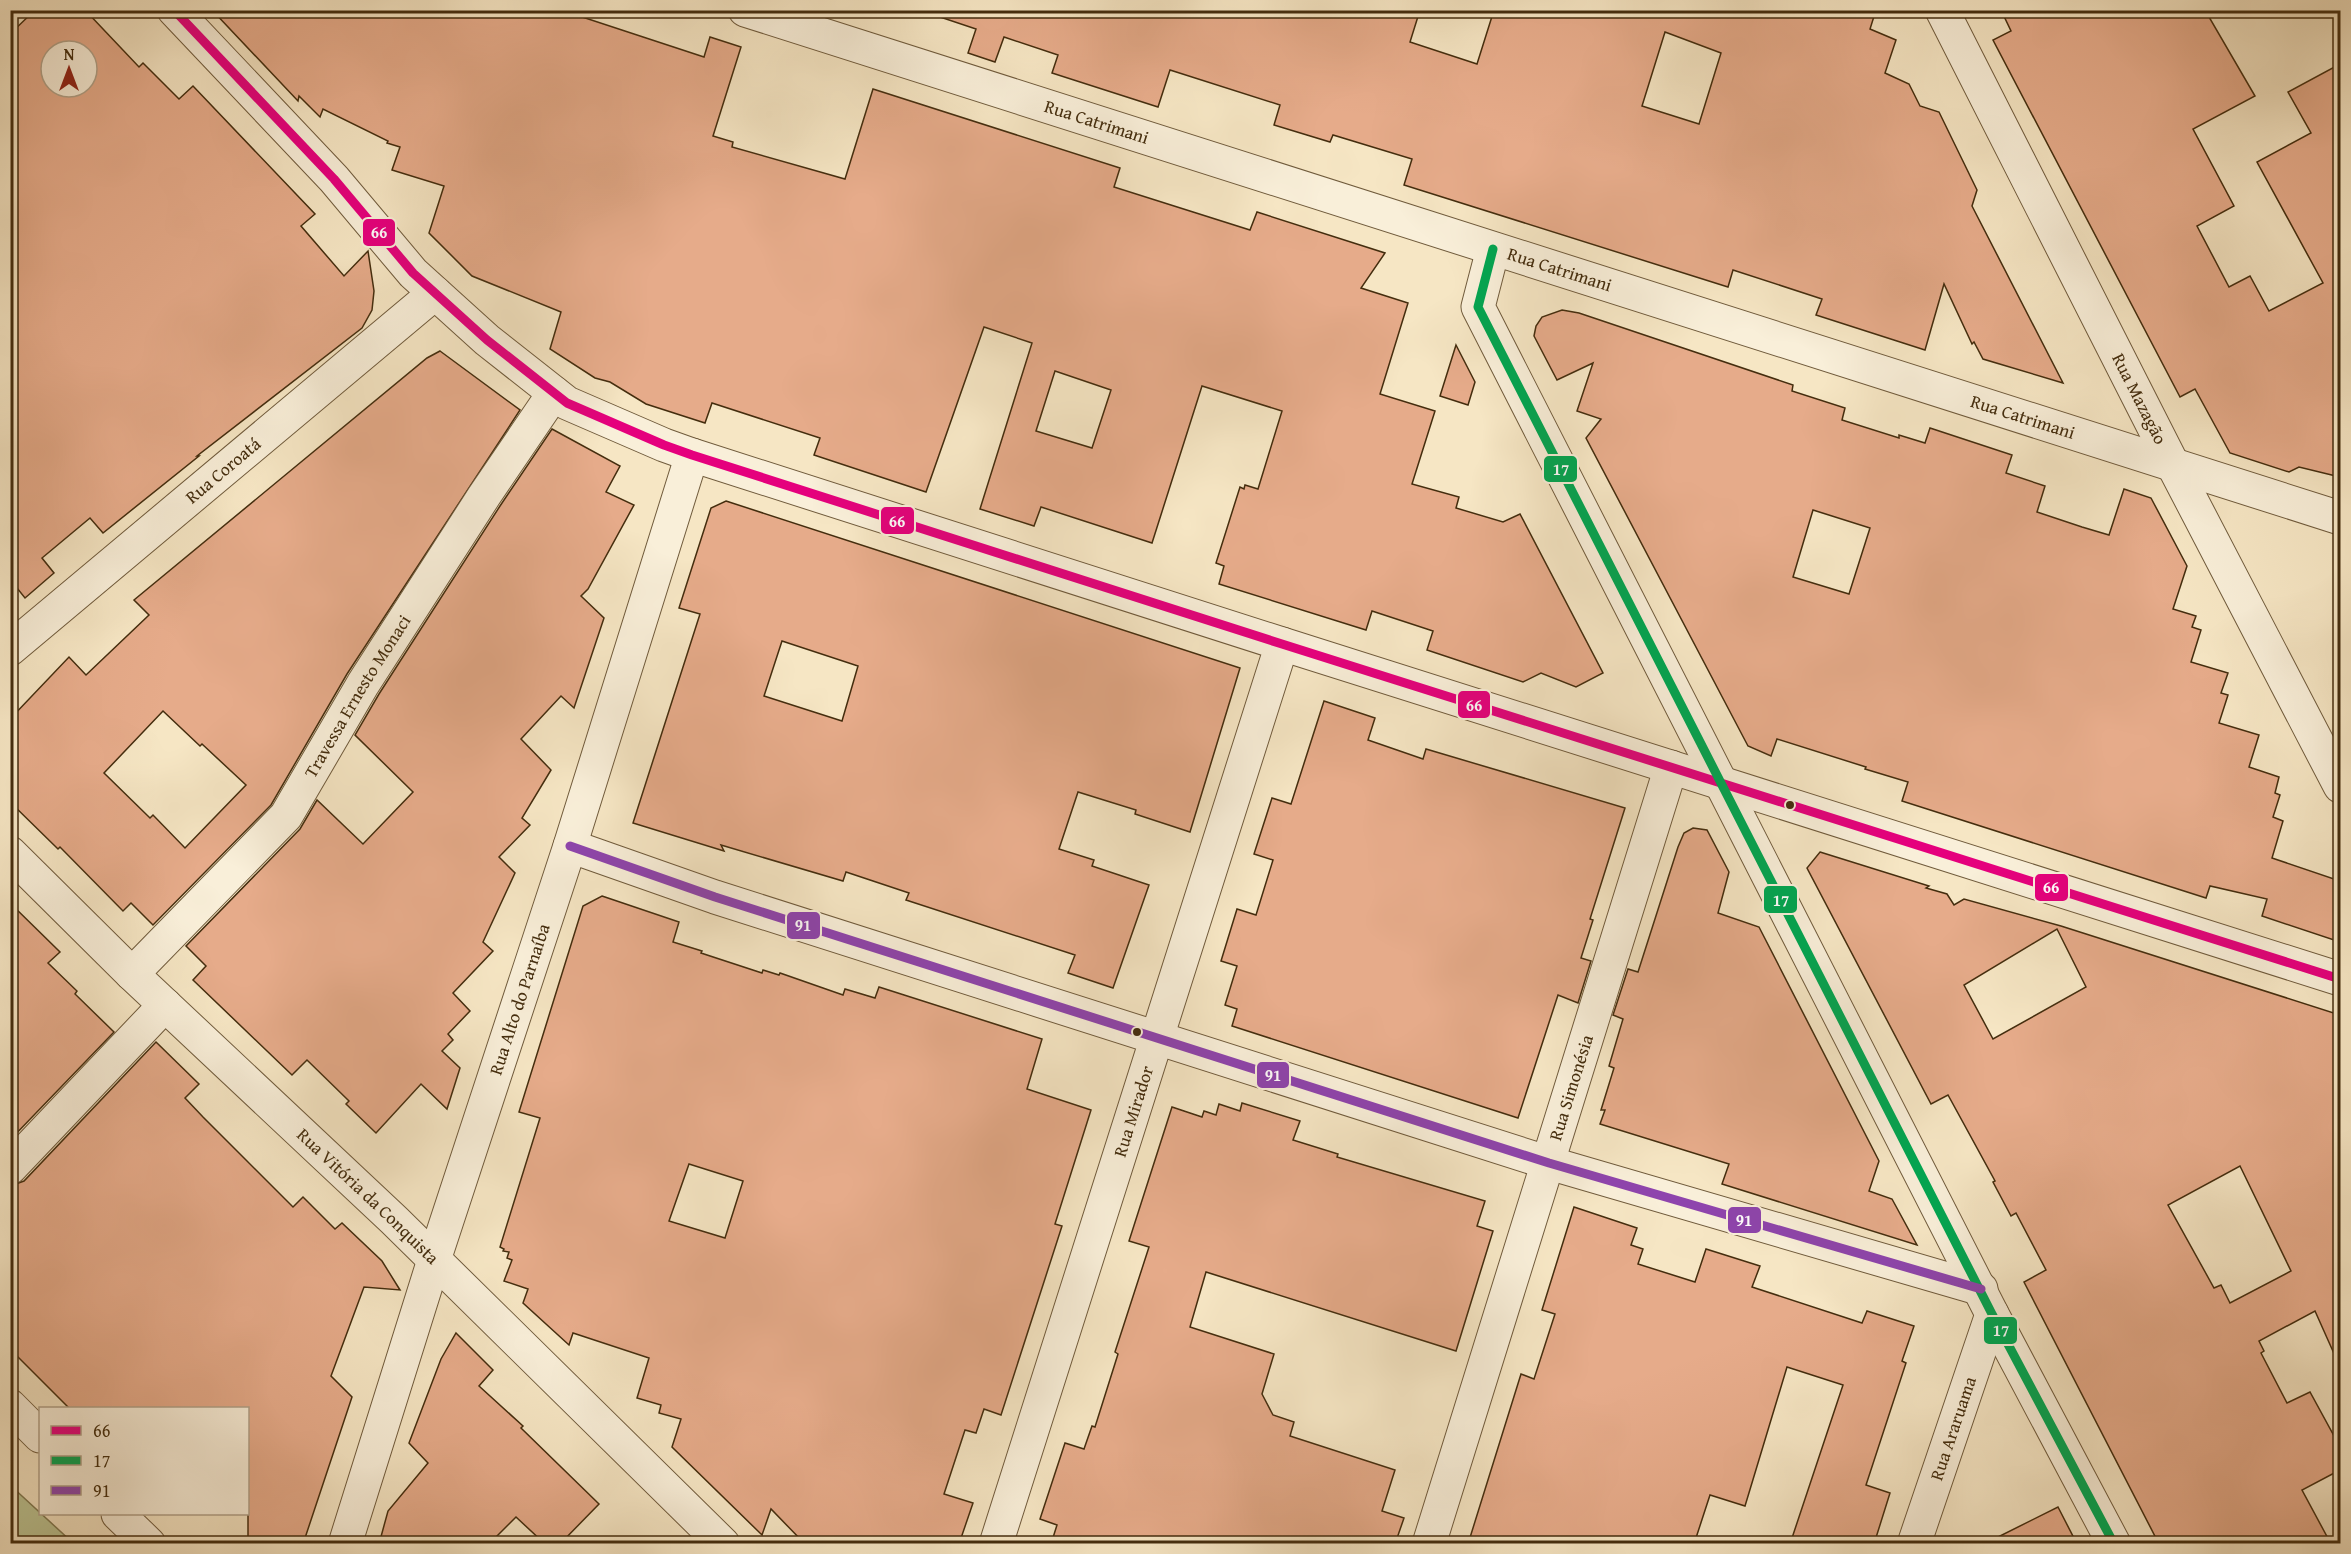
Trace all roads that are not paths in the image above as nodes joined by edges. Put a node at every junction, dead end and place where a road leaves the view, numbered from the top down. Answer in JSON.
{"nodes":[{"id":1,"x":174,"y":10,"type":"edge"},
{"id":2,"x":745,"y":10,"type":"edge"},
{"id":3,"x":1942,"y":10,"type":"edge"},
{"id":4,"x":1493,"y":249,"type":"junction"},
{"id":5,"x":435,"y":292,"type":"junction"},
{"id":6,"x":554,"y":393,"type":"junction"},
{"id":7,"x":692,"y":455,"type":"junction"},
{"id":8,"x":2173,"y":465,"type":"junction"},
{"id":9,"x":2340,"y":518,"type":"edge"},
{"id":10,"x":1282,"y":644,"type":"junction"},
{"id":11,"x":10,"y":649,"type":"edge"},
{"id":12,"x":1671,"y":767,"type":"junction"},
{"id":13,"x":1720,"y":783,"type":"junction"},
{"id":14,"x":2340,"y":786,"type":"edge"},
{"id":15,"x":570,"y":846,"type":"junction"},
{"id":16,"x":10,"y":852,"type":"edge"},
{"id":17,"x":132,"y":974,"type":"junction"},
{"id":18,"x":2340,"y":979,"type":"edge"},
{"id":19,"x":165,"y":1005,"type":"junction"},
{"id":20,"x":1157,"y":1037,"type":"junction"},
{"id":21,"x":1549,"y":1163,"type":"junction"},
{"id":22,"x":10,"y":1168,"type":"edge"},
{"id":23,"x":434,"y":1260,"type":"junction"},
{"id":24,"x":1986,"y":1301,"type":"junction"},
{"id":25,"x":10,"y":1406,"type":"edge"},
{"id":26,"x":39,"y":1435,"type":"edge"},
{"id":27,"x":119,"y":1515,"type":"edge"},
{"id":28,"x":148,"y":1544,"type":"edge"},
{"id":29,"x":345,"y":1544,"type":"edge"},
{"id":30,"x":723,"y":1544,"type":"edge"},
{"id":31,"x":996,"y":1544,"type":"edge"},
{"id":32,"x":1429,"y":1544,"type":"edge"},
{"id":33,"x":1914,"y":1544,"type":"edge"},
{"id":34,"x":2114,"y":1544,"type":"edge"}],
"edges":[{"from":1,"to":5,"type":"street"},
{"from":2,"to":4,"type":"street","name":"Rua Catrimani"},
{"from":3,"to":8,"type":"street","name":"Rua Mazagão"},
{"from":4,"to":8,"type":"street","name":"Rua Catrimani"},
{"from":4,"to":13,"type":"street"},
{"from":5,"to":6,"type":"street"},
{"from":5,"to":11,"type":"street","name":"Rua Coroatá"},
{"from":6,"to":7,"type":"street"},
{"from":6,"to":17,"type":"street","name":"Travessa Ernesto Monaci"},
{"from":7,"to":10,"type":"street"},
{"from":7,"to":15,"type":"street","name":"Rua Alto do Parnaíba"},
{"from":8,"to":9,"type":"street","name":"Rua Catrimani"},
{"from":8,"to":14,"type":"street","name":"Rua Mazagão"},
{"from":10,"to":12,"type":"street"},
{"from":10,"to":20,"type":"street","name":"Rua Mirador"},
{"from":12,"to":13,"type":"street"},
{"from":12,"to":21,"type":"street","name":"Rua Simonésia"},
{"from":13,"to":18,"type":"street"},
{"from":13,"to":24,"type":"street"},
{"from":15,"to":20,"type":"street"},
{"from":15,"to":23,"type":"street","name":"Rua Alto do Parnaíba"},
{"from":16,"to":17,"type":"street","name":"Rua Vitória da Conquista"},
{"from":17,"to":19,"type":"street","name":"Rua Vitória da Conquista"},
{"from":19,"to":22,"type":"street"},
{"from":19,"to":23,"type":"street","name":"Rua Vitória da Conquista"},
{"from":20,"to":21,"type":"street"},
{"from":20,"to":31,"type":"street","name":"Rua Mirador"},
{"from":21,"to":24,"type":"street"},
{"from":21,"to":32,"type":"street","name":"Rua Simonésia"},
{"from":23,"to":29,"type":"street","name":"Rua Alto do Parnaíba"},
{"from":23,"to":30,"type":"street","name":"Rua Vitória da Conquista"},
{"from":24,"to":33,"type":"street","name":"Rua Araruama"},
{"from":24,"to":34,"type":"street"},
{"from":25,"to":26,"type":"street"},
{"from":27,"to":28,"type":"street"}]}
